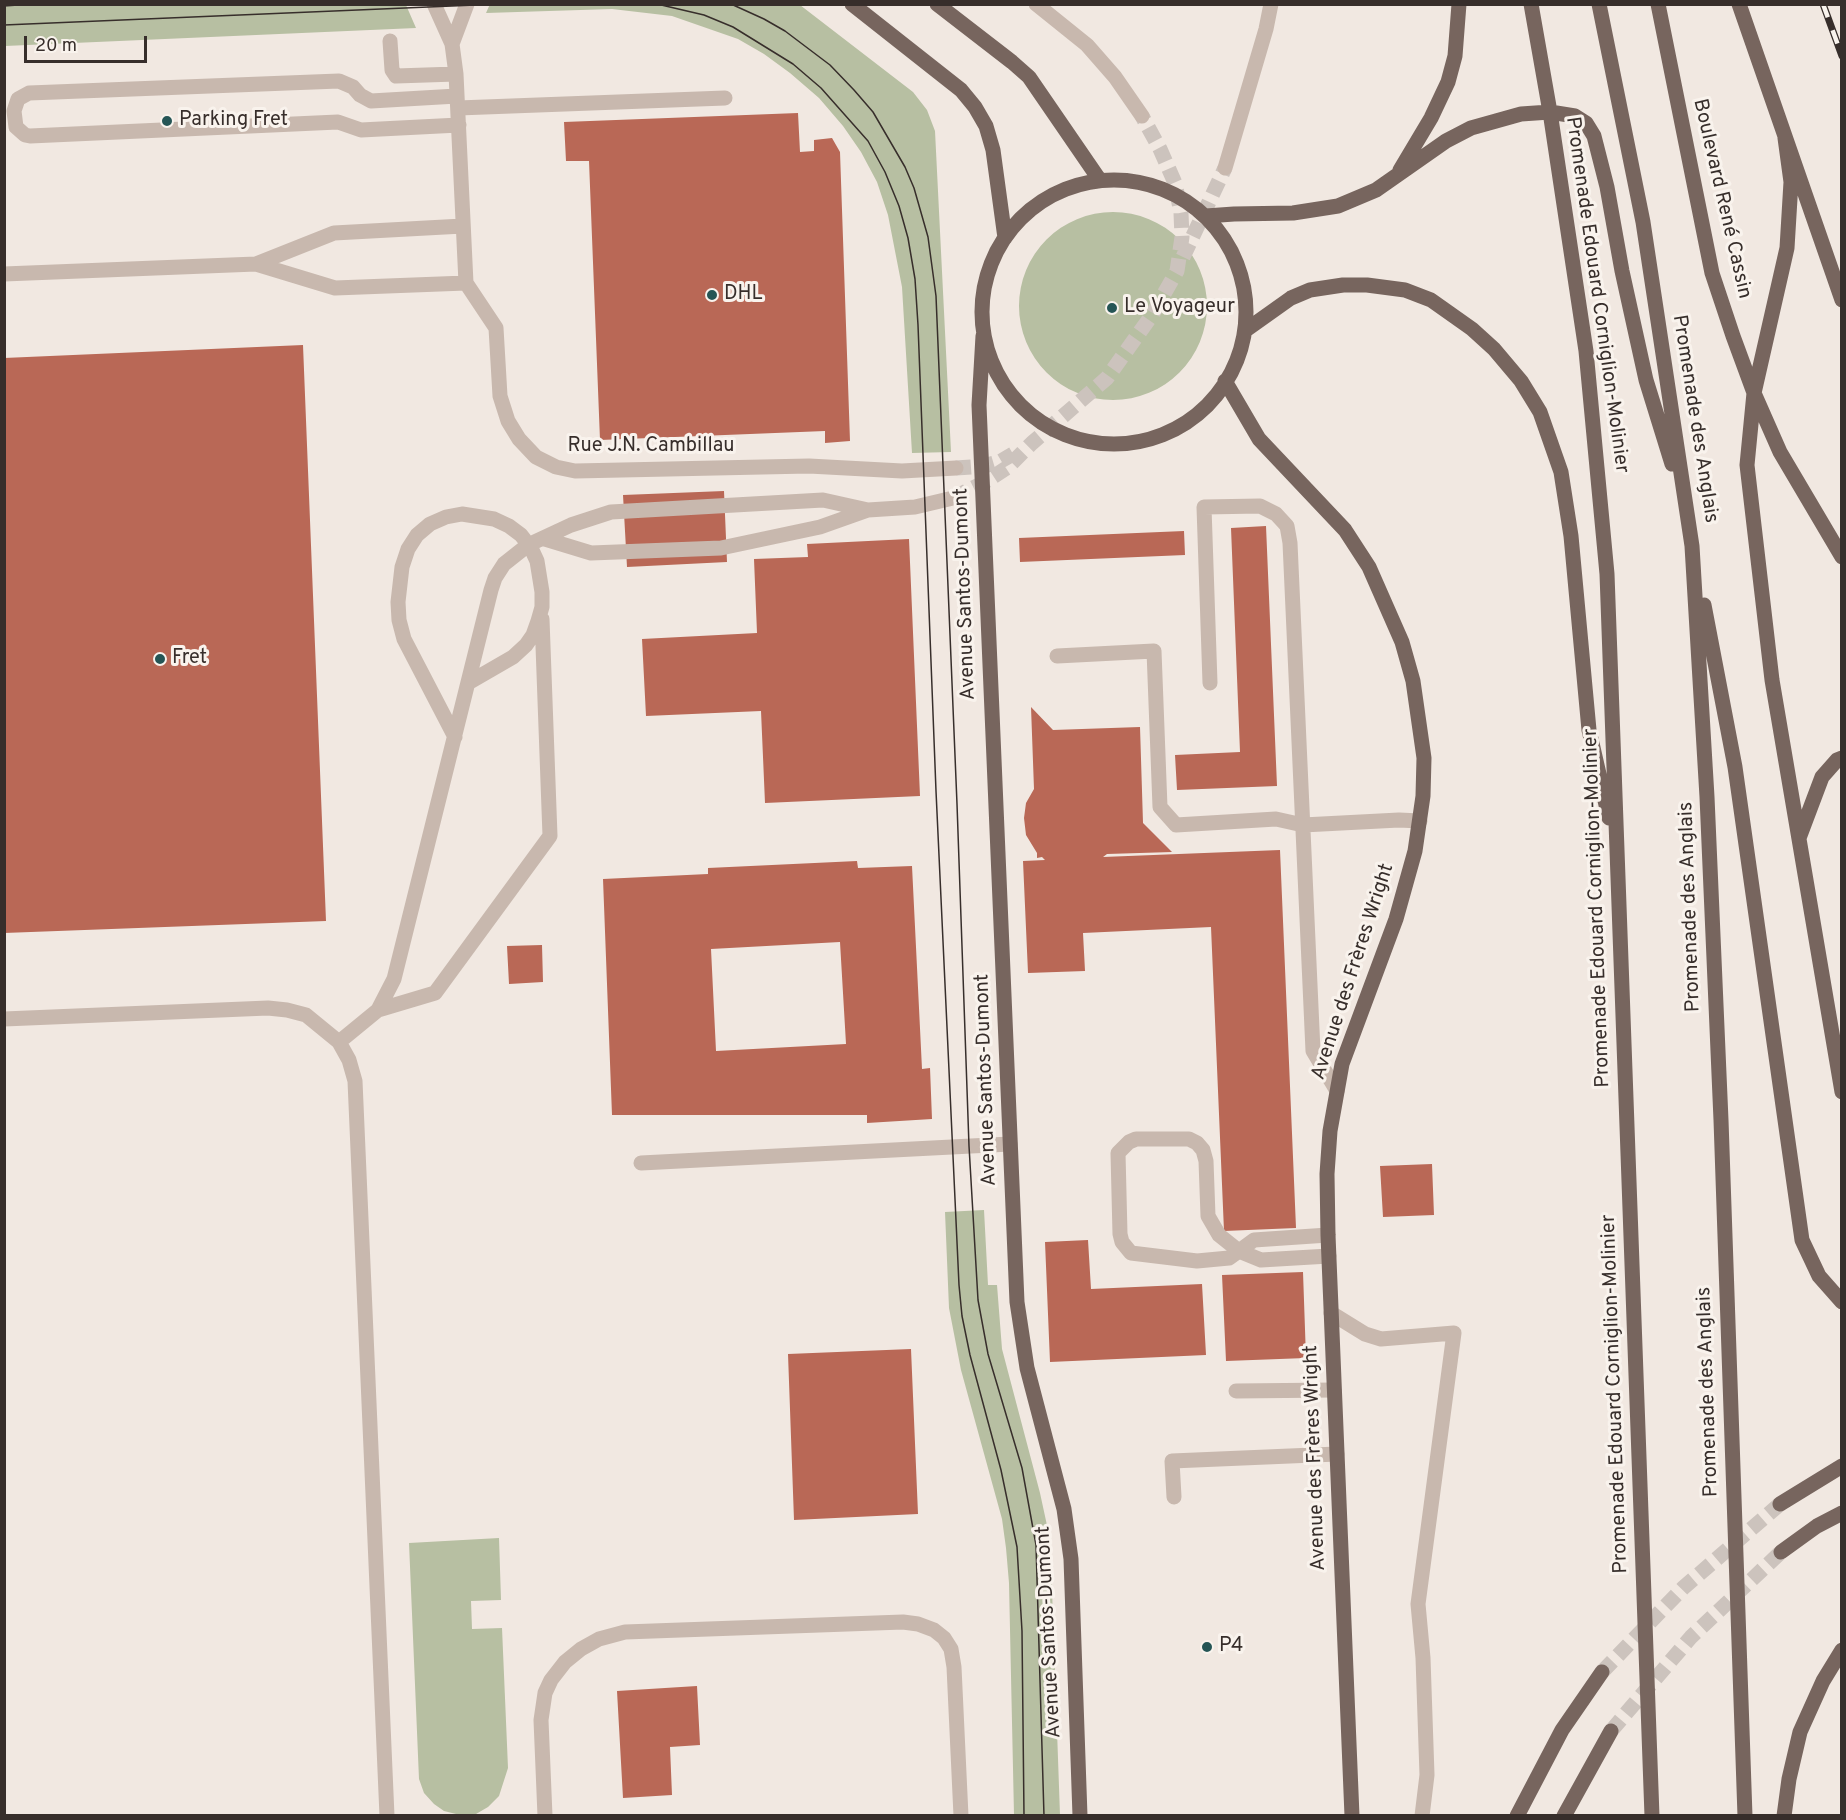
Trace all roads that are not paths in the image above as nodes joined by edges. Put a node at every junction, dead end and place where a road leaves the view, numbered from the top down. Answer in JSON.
{"nodes":[{"id":1,"x":434,"y":4,"type":"edge"},
{"id":2,"x":467,"y":4,"type":"edge"},
{"id":3,"x":852,"y":4,"type":"edge"},
{"id":4,"x":938,"y":4,"type":"edge"},
{"id":5,"x":1036,"y":4,"type":"edge"},
{"id":6,"x":1271,"y":4,"type":"edge"},
{"id":7,"x":1459,"y":4,"type":"edge"},
{"id":8,"x":1531,"y":4,"type":"edge"},
{"id":9,"x":1599,"y":4,"type":"edge"},
{"id":10,"x":1658,"y":4,"type":"edge"},
{"id":11,"x":1739,"y":4,"type":"edge"},
{"id":12,"x":390,"y":41,"type":"dead end"},
{"id":13,"x":452,"y":44,"type":"junction"},
{"id":14,"x":456,"y":74,"type":"junction"},
{"id":15,"x":725,"y":98,"type":"dead end"},
{"id":16,"x":457,"y":102,"type":"junction"},
{"id":17,"x":1550,"y":112,"type":"junction"},
{"id":18,"x":1142,"y":116,"type":"tunnel mouth"},
{"id":19,"x":459,"y":125,"type":"junction"},
{"id":20,"x":1785,"y":138,"type":"junction"},
{"id":21,"x":1225,"y":168,"type":"tunnel mouth"},
{"id":22,"x":1397,"y":175,"type":"junction"},
{"id":23,"x":1099,"y":179,"type":"junction"},
{"id":24,"x":1206,"y":216,"type":"junction"},
{"id":25,"x":463,"y":226,"type":"junction"},
{"id":26,"x":1005,"y":238,"type":"junction"},
{"id":27,"x":256,"y":264,"type":"junction"},
{"id":28,"x":4,"y":274,"type":"edge"},
{"id":29,"x":466,"y":283,"type":"junction"},
{"id":30,"x":1842,"y":300,"type":"edge"},
{"id":31,"x":1246,"y":330,"type":"junction"},
{"id":32,"x":983,"y":336,"type":"junction"},
{"id":33,"x":1225,"y":381,"type":"junction"},
{"id":34,"x":1754,"y":393,"type":"junction"},
{"id":35,"x":956,"y":468,"type":"tunnel mouth"},
{"id":36,"x":953,"y":498,"type":"tunnel mouth"},
{"id":37,"x":868,"y":510,"type":"junction"},
{"id":38,"x":1687,"y":510,"type":"junction"},
{"id":39,"x":545,"y":539,"type":"junction"},
{"id":40,"x":528,"y":545,"type":"junction"},
{"id":41,"x":1692,"y":546,"type":"junction"},
{"id":42,"x":1842,"y":557,"type":"edge"},
{"id":43,"x":542,"y":607,"type":"junction"},
{"id":44,"x":1057,"y":656,"type":"dead end"},
{"id":45,"x":468,"y":683,"type":"junction"},
{"id":46,"x":1210,"y":683,"type":"dead end"},
{"id":47,"x":455,"y":737,"type":"junction"},
{"id":48,"x":1842,"y":758,"type":"edge"},
{"id":49,"x":1420,"y":821,"type":"junction"},
{"id":50,"x":1303,"y":825,"type":"junction"},
{"id":51,"x":1799,"y":838,"type":"junction"},
{"id":52,"x":1617,"y":853,"type":"junction"},
{"id":53,"x":378,"y":1010,"type":"junction"},
{"id":54,"x":4,"y":1019,"type":"edge"},
{"id":55,"x":339,"y":1042,"type":"junction"},
{"id":56,"x":1336,"y":1091,"type":"junction"},
{"id":57,"x":1842,"y":1092,"type":"edge"},
{"id":58,"x":1010,"y":1144,"type":"junction"},
{"id":59,"x":641,"y":1163,"type":"dead end"},
{"id":60,"x":1329,"y":1235,"type":"junction"},
{"id":61,"x":1239,"y":1251,"type":"junction"},
{"id":62,"x":1329,"y":1256,"type":"junction"},
{"id":63,"x":1842,"y":1302,"type":"edge"},
{"id":64,"x":1331,"y":1313,"type":"junction"},
{"id":65,"x":1334,"y":1389,"type":"junction"},
{"id":66,"x":1236,"y":1391,"type":"dead end"},
{"id":67,"x":1337,"y":1454,"type":"junction"},
{"id":68,"x":1842,"y":1466,"type":"edge"},
{"id":69,"x":1174,"y":1497,"type":"dead end"},
{"id":70,"x":1780,"y":1504,"type":"tunnel mouth"},
{"id":71,"x":1842,"y":1513,"type":"edge"},
{"id":72,"x":1781,"y":1552,"type":"tunnel mouth"},
{"id":73,"x":1842,"y":1650,"type":"edge"},
{"id":74,"x":1602,"y":1672,"type":"tunnel mouth"},
{"id":75,"x":1611,"y":1731,"type":"tunnel mouth"},
{"id":76,"x":387,"y":1815,"type":"edge"},
{"id":77,"x":545,"y":1815,"type":"edge"},
{"id":78,"x":961,"y":1815,"type":"edge"},
{"id":79,"x":1080,"y":1815,"type":"edge"},
{"id":80,"x":1352,"y":1815,"type":"edge"},
{"id":81,"x":1422,"y":1815,"type":"edge"},
{"id":82,"x":1517,"y":1815,"type":"edge"},
{"id":83,"x":1564,"y":1815,"type":"edge"},
{"id":84,"x":1652,"y":1815,"type":"edge"},
{"id":85,"x":1744,"y":1815,"type":"edge"},
{"id":86,"x":1784,"y":1815,"type":"edge"}],
"edges":[{"from":1,"to":13,"type":"lane"},
{"from":2,"to":13,"type":"lane"},
{"from":3,"to":26,"type":"main road"},
{"from":4,"to":23,"type":"main road"},
{"from":5,"to":18,"type":"lane"},
{"from":6,"to":21,"type":"lane"},
{"from":7,"to":22,"type":"main road"},
{"from":8,"to":17,"type":"main road","name":"Promenade Edouard Corniglion-Molinier"},
{"from":9,"to":38,"type":"main road","name":"Promenade des Anglais"},
{"from":10,"to":34,"type":"main road","name":"Boulevard René Cassin"},
{"from":11,"to":20,"type":"main road"},
{"from":12,"to":14,"type":"lane"},
{"from":13,"to":14,"type":"lane"},
{"from":14,"to":16,"type":"lane"},
{"from":15,"to":16,"type":"lane"},
{"from":16,"to":19,"type":"lane"},
{"from":16,"to":19,"type":"lane"},
{"from":17,"to":22,"type":"main road"},
{"from":17,"to":38,"type":"main road"},
{"from":17,"to":52,"type":"main road","name":"Promenade Edouard Corniglion-Molinier"},
{"from":19,"to":25,"type":"lane"},
{"from":20,"to":30,"type":"main road"},
{"from":20,"to":34,"type":"main road"},
{"from":22,"to":24,"type":"main road"},
{"from":23,"to":24,"type":"main road"},
{"from":23,"to":26,"type":"main road"},
{"from":24,"to":31,"type":"main road"},
{"from":25,"to":27,"type":"lane"},
{"from":25,"to":29,"type":"lane"},
{"from":26,"to":32,"type":"main road"},
{"from":27,"to":28,"type":"lane"},
{"from":27,"to":29,"type":"lane"},
{"from":29,"to":35,"type":"lane","name":"Rue J.N. Cambillau"},
{"from":31,"to":33,"type":"main road"},
{"from":31,"to":52,"type":"main road"},
{"from":32,"to":33,"type":"main road"},
{"from":32,"to":58,"type":"main road","name":"Avenue Santos-Dumont"},
{"from":33,"to":49,"type":"main road","name":"Avenue des Frères Wright"},
{"from":34,"to":42,"type":"main road","name":"Boulevard René Cassin"},
{"from":34,"to":51,"type":"main road"},
{"from":36,"to":37,"type":"lane"},
{"from":37,"to":39,"type":"lane"},
{"from":37,"to":39,"type":"lane"},
{"from":38,"to":41,"type":"main road","name":"Promenade des Anglais"},
{"from":39,"to":40,"type":"lane"},
{"from":40,"to":43,"type":"lane"},
{"from":40,"to":45,"type":"lane"},
{"from":40,"to":47,"type":"lane"},
{"from":41,"to":63,"type":"main road"},
{"from":41,"to":85,"type":"main road","name":"Promenade des Anglais"},
{"from":43,"to":45,"type":"lane"},
{"from":43,"to":53,"type":"lane"},
{"from":44,"to":50,"type":"lane"},
{"from":45,"to":47,"type":"lane"},
{"from":46,"to":50,"type":"lane"},
{"from":47,"to":53,"type":"lane"},
{"from":48,"to":51,"type":"main road"},
{"from":49,"to":50,"type":"lane"},
{"from":49,"to":56,"type":"main road","name":"Avenue des Frères Wright"},
{"from":50,"to":56,"type":"lane"},
{"from":51,"to":57,"type":"main road"},
{"from":52,"to":84,"type":"main road","name":"Promenade Edouard Corniglion-Molinier"},
{"from":53,"to":55,"type":"lane"},
{"from":54,"to":55,"type":"lane"},
{"from":55,"to":76,"type":"lane"},
{"from":56,"to":60,"type":"main road","name":"Avenue des Frères Wright"},
{"from":58,"to":59,"type":"lane"},
{"from":58,"to":79,"type":"main road","name":"Avenue Santos-Dumont"},
{"from":60,"to":61,"type":"lane"},
{"from":60,"to":62,"type":"main road","name":"Avenue des Frères Wright"},
{"from":61,"to":61,"type":"lane"},
{"from":61,"to":62,"type":"lane"},
{"from":62,"to":64,"type":"main road","name":"Avenue des Frères Wright"},
{"from":64,"to":65,"type":"main road","name":"Avenue des Frères Wright"},
{"from":64,"to":81,"type":"lane"},
{"from":65,"to":66,"type":"lane"},
{"from":65,"to":67,"type":"main road","name":"Avenue des Frères Wright"},
{"from":67,"to":69,"type":"lane"},
{"from":67,"to":80,"type":"main road","name":"Avenue des Frères Wright"},
{"from":68,"to":70,"type":"main road"},
{"from":71,"to":72,"type":"main road"},
{"from":73,"to":86,"type":"main road"},
{"from":74,"to":82,"type":"main road"},
{"from":75,"to":83,"type":"main road"},
{"from":77,"to":78,"type":"lane"}]}
